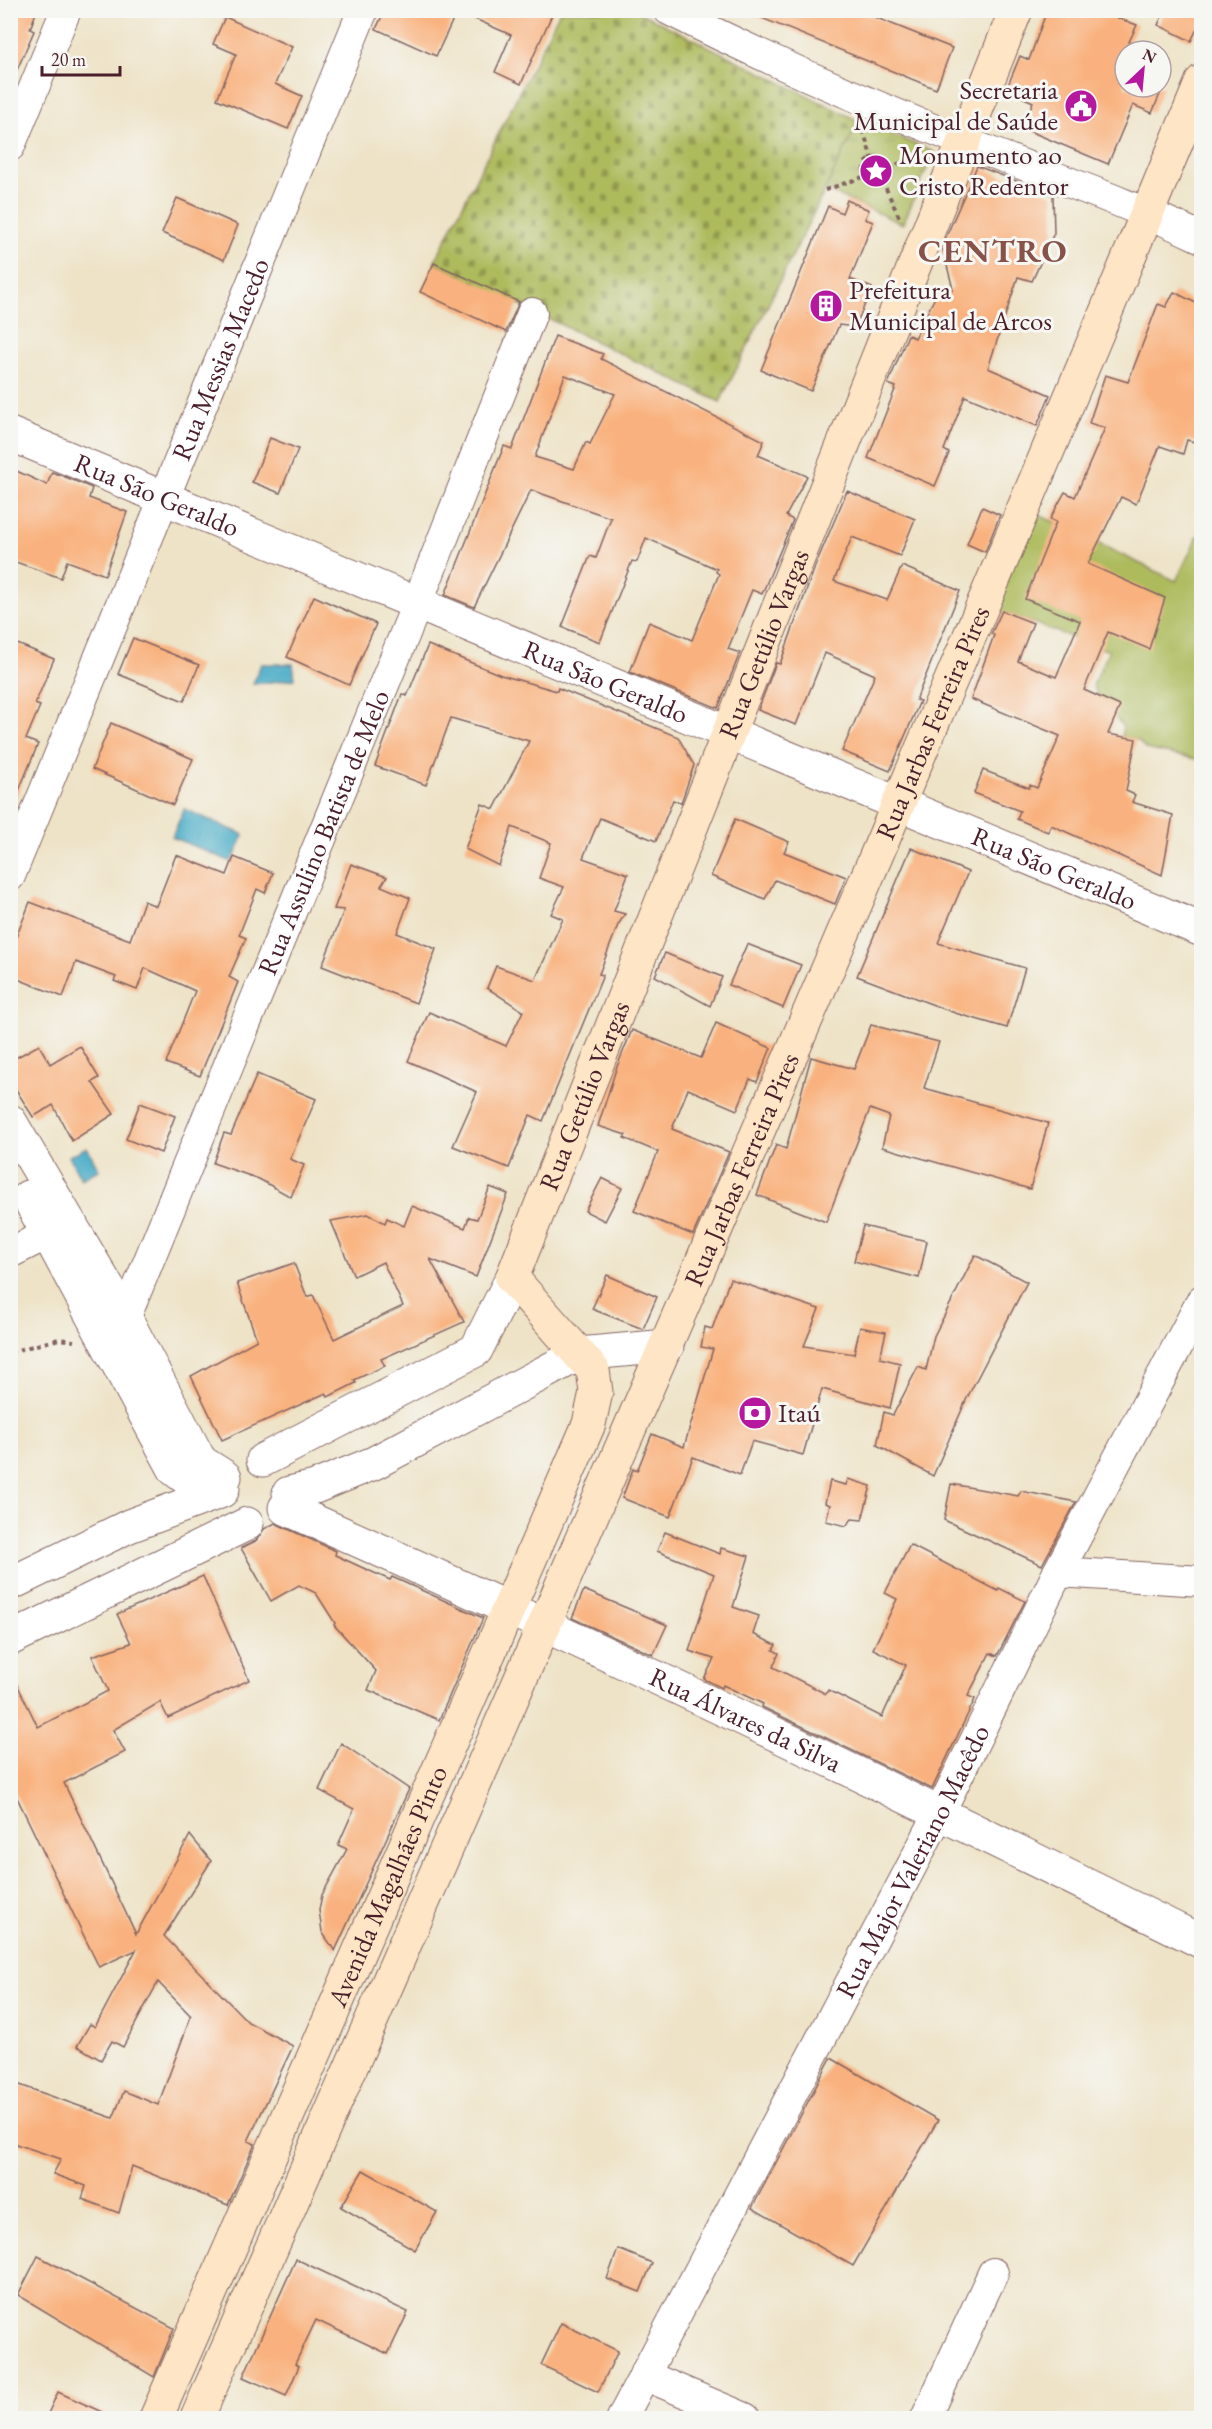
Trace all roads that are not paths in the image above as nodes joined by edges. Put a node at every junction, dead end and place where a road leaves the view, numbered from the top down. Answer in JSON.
{"nodes":[{"id":1,"x":66,"y":10,"type":"edge"},
{"id":2,"x":363,"y":10,"type":"edge"},
{"id":3,"x":669,"y":10,"type":"edge"},
{"id":4,"x":1016,"y":10,"type":"edge"},
{"id":5,"x":1202,"y":81,"type":"edge"},
{"id":6,"x":10,"y":146,"type":"edge"},
{"id":7,"x":949,"y":147,"type":"junction"},
{"id":8,"x":1148,"y":212,"type":"junction"},
{"id":9,"x":1202,"y":238,"type":"edge"},
{"id":10,"x":532,"y":313,"type":"dead end"},
{"id":11,"x":10,"y":434,"type":"edge"},
{"id":12,"x":164,"y":499,"type":"junction"},
{"id":13,"x":417,"y":604,"type":"junction"},
{"id":14,"x":728,"y":735,"type":"junction"},
{"id":15,"x":898,"y":805,"type":"junction"},
{"id":16,"x":10,"y":876,"type":"edge"},
{"id":17,"x":1202,"y":930,"type":"edge"},
{"id":18,"x":10,"y":1121,"type":"edge"},
{"id":19,"x":10,"y":1167,"type":"edge"},
{"id":20,"x":60,"y":1228,"type":"junction"},
{"id":21,"x":10,"y":1253,"type":"edge"},
{"id":22,"x":512,"y":1278,"type":"junction"},
{"id":23,"x":1202,"y":1300,"type":"edge"},
{"id":24,"x":125,"y":1317,"type":"junction"},
{"id":25,"x":111,"y":1351,"type":"junction"},
{"id":26,"x":579,"y":1354,"type":"junction"},
{"id":27,"x":664,"y":1354,"type":"junction"},
{"id":28,"x":263,"y":1460,"type":"junction"},
{"id":29,"x":223,"y":1485,"type":"junction"},
{"id":30,"x":287,"y":1500,"type":"junction"},
{"id":31,"x":247,"y":1524,"type":"junction"},
{"id":32,"x":1058,"y":1572,"type":"junction"},
{"id":33,"x":1202,"y":1581,"type":"edge"},
{"id":34,"x":10,"y":1584,"type":"edge"},
{"id":35,"x":509,"y":1608,"type":"junction"},
{"id":36,"x":546,"y":1625,"type":"junction"},
{"id":37,"x":10,"y":1639,"type":"edge"},
{"id":38,"x":940,"y":1812,"type":"junction"},
{"id":39,"x":1202,"y":1942,"type":"edge"},
{"id":40,"x":312,"y":2061,"type":"junction"},
{"id":41,"x":348,"y":2076,"type":"junction"},
{"id":42,"x":993,"y":2273,"type":"dead end"},
{"id":43,"x":644,"y":2375,"type":"junction"},
{"id":44,"x":156,"y":2418,"type":"edge"},
{"id":45,"x":198,"y":2418,"type":"edge"},
{"id":46,"x":622,"y":2418,"type":"edge"},
{"id":47,"x":746,"y":2418,"type":"edge"},
{"id":48,"x":926,"y":2418,"type":"edge"}],
"edges":[{"from":1,"to":6,"type":"street"},
{"from":2,"to":12,"type":"street","name":"Rua Messias Macedo"},
{"from":3,"to":7,"type":"street"},
{"from":4,"to":7,"type":"main road","name":"Rua Getúlio Vargas"},
{"from":5,"to":8,"type":"main road","name":"Rua Jarbas Ferreira Pires"},
{"from":7,"to":8,"type":"street"},
{"from":7,"to":14,"type":"main road","name":"Rua Getúlio Vargas"},
{"from":8,"to":9,"type":"street"},
{"from":8,"to":15,"type":"main road","name":"Rua Jarbas Ferreira Pires"},
{"from":10,"to":13,"type":"street","name":"Rua Assulino Batista de Melo"},
{"from":11,"to":12,"type":"street","name":"Rua São Geraldo"},
{"from":12,"to":13,"type":"street","name":"Rua São Geraldo"},
{"from":12,"to":16,"type":"street","name":"Rua Messias Macedo"},
{"from":13,"to":14,"type":"street","name":"Rua São Geraldo"},
{"from":13,"to":24,"type":"street","name":"Rua Assulino Batista de Melo"},
{"from":14,"to":15,"type":"street","name":"Rua São Geraldo"},
{"from":14,"to":22,"type":"main road","name":"Rua Getúlio Vargas"},
{"from":15,"to":17,"type":"street","name":"Rua São Geraldo"},
{"from":15,"to":27,"type":"main road","name":"Rua Jarbas Ferreira Pires"},
{"from":18,"to":20,"type":"street"},
{"from":19,"to":20,"type":"street"},
{"from":20,"to":21,"type":"street"},
{"from":20,"to":24,"type":"street"},
{"from":20,"to":25,"type":"street"},
{"from":22,"to":26,"type":"main road"},
{"from":22,"to":28,"type":"street","name":"Rua Getúlio Vargas"},
{"from":23,"to":32,"type":"street","name":"Rua Major Valeriano Macêdo"},
{"from":24,"to":25,"type":"street","name":"Rua Assulino Batista de Melo"},
{"from":24,"to":29,"type":"street"},
{"from":25,"to":29,"type":"street"},
{"from":26,"to":27,"type":"street"},
{"from":26,"to":30,"type":"street"},
{"from":26,"to":35,"type":"main road","name":"Avenida Magalhães Pinto"},
{"from":27,"to":36,"type":"main road","name":"Avenida Magalhães Pinto"},
{"from":28,"to":29,"type":"street"},
{"from":28,"to":30,"type":"street"},
{"from":29,"to":31,"type":"street"},
{"from":29,"to":34,"type":"street"},
{"from":30,"to":31,"type":"street"},
{"from":30,"to":35,"type":"street","name":"Rua Álvares da Silva"},
{"from":31,"to":37,"type":"street"},
{"from":32,"to":33,"type":"street"},
{"from":32,"to":38,"type":"street","name":"Rua Major Valeriano Macêdo"},
{"from":35,"to":36,"type":"street","name":"Rua Álvares da Silva"},
{"from":35,"to":40,"type":"main road","name":"Avenida Magalhães Pinto"},
{"from":36,"to":38,"type":"street","name":"Rua Álvares da Silva"},
{"from":36,"to":41,"type":"main road","name":"Avenida Magalhães Pinto"},
{"from":38,"to":39,"type":"street","name":"Rua Álvares da Silva"},
{"from":38,"to":43,"type":"street","name":"Rua Major Valeriano Macêdo"},
{"from":40,"to":41,"type":"main road"},
{"from":40,"to":44,"type":"main road","name":"Avenida Magalhães Pinto"},
{"from":41,"to":45,"type":"main road","name":"Avenida Magalhães Pinto"},
{"from":42,"to":48,"type":"street"},
{"from":43,"to":46,"type":"street","name":"Rua Major Valeriano Macêdo"},
{"from":43,"to":47,"type":"street"}]}
